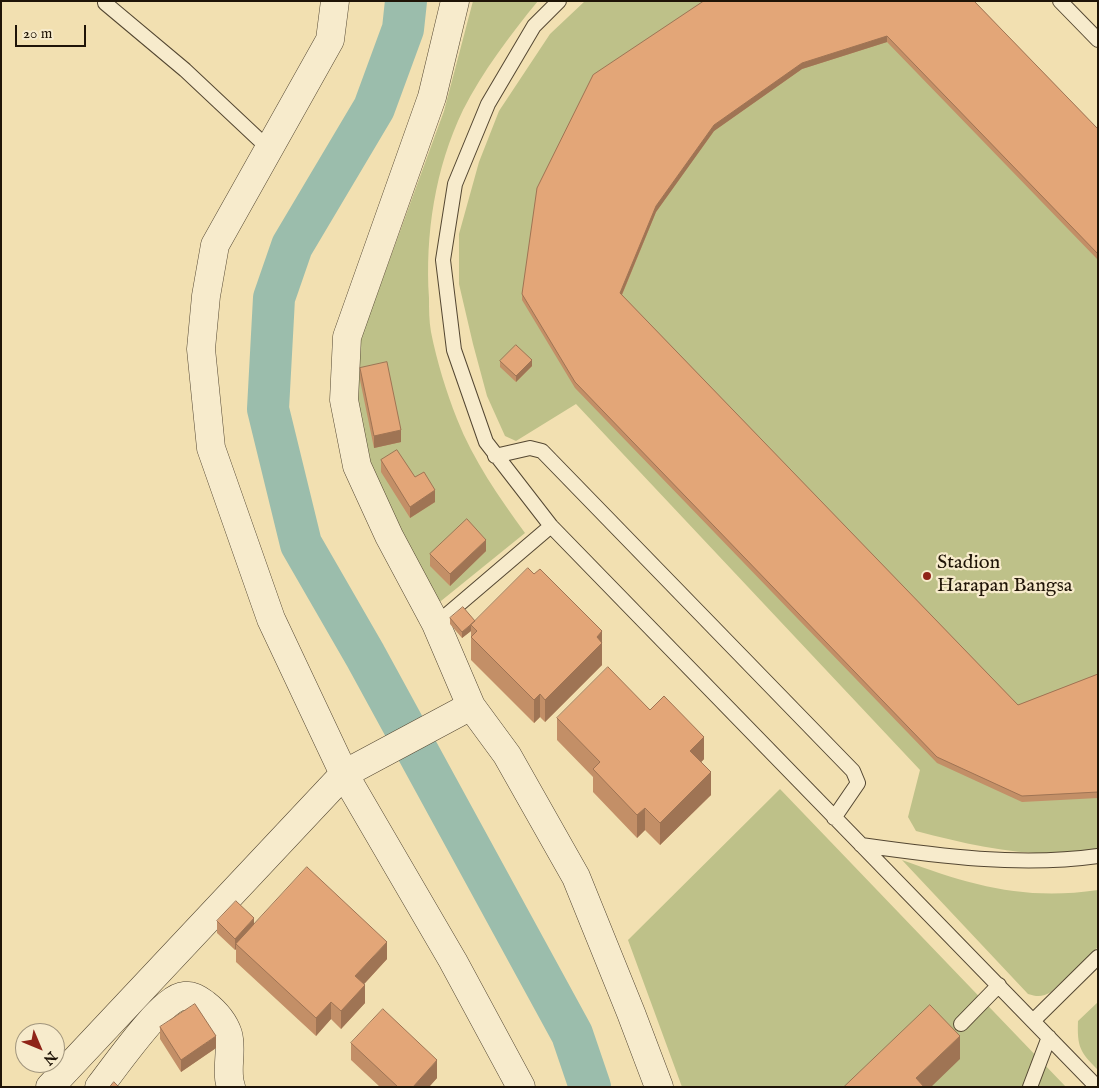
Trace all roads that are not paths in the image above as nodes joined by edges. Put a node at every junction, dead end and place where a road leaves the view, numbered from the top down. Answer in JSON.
{"nodes":[{"id":1,"x":335,"y":1,"type":"edge"},
{"id":2,"x":455,"y":1,"type":"edge"},
{"id":3,"x":559,"y":1,"type":"edge"},
{"id":4,"x":1060,"y":1,"type":"edge"},
{"id":5,"x":105,"y":3,"type":"dead end"},
{"id":6,"x":1098,"y":40,"type":"edge"},
{"id":7,"x":268,"y":148,"type":"junction"},
{"id":8,"x":496,"y":456,"type":"junction"},
{"id":9,"x":551,"y":526,"type":"junction"},
{"id":10,"x":436,"y":624,"type":"junction"},
{"id":11,"x":471,"y":706,"type":"junction"},
{"id":12,"x":355,"y":768,"type":"junction"},
{"id":13,"x":834,"y":818,"type":"junction"},
{"id":14,"x":861,"y":845,"type":"junction"},
{"id":15,"x":1098,"y":856,"type":"edge"},
{"id":16,"x":1098,"y":957,"type":"edge"},
{"id":17,"x":999,"y":985,"type":"junction"},
{"id":18,"x":1034,"y":1020,"type":"junction"},
{"id":19,"x":960,"y":1024,"type":"dead end"},
{"id":20,"x":1049,"y":1037,"type":"junction"},
{"id":21,"x":50,"y":1087,"type":"edge"},
{"id":22,"x":99,"y":1087,"type":"edge"},
{"id":23,"x":231,"y":1087,"type":"edge"},
{"id":24,"x":521,"y":1087,"type":"edge"},
{"id":25,"x":658,"y":1087,"type":"edge"},
{"id":26,"x":1030,"y":1087,"type":"edge"},
{"id":27,"x":1097,"y":1087,"type":"edge"}],
"edges":[{"from":1,"to":7,"type":"street"},
{"from":2,"to":10,"type":"street"},
{"from":3,"to":8,"type":"lane"},
{"from":4,"to":6,"type":"lane"},
{"from":5,"to":7,"type":"lane"},
{"from":7,"to":12,"type":"street"},
{"from":8,"to":9,"type":"lane"},
{"from":8,"to":13,"type":"lane"},
{"from":9,"to":10,"type":"lane"},
{"from":9,"to":13,"type":"lane"},
{"from":10,"to":11,"type":"street"},
{"from":11,"to":12,"type":"street"},
{"from":11,"to":25,"type":"street"},
{"from":12,"to":21,"type":"street"},
{"from":12,"to":24,"type":"street"},
{"from":13,"to":14,"type":"lane"},
{"from":14,"to":15,"type":"lane"},
{"from":14,"to":17,"type":"lane"},
{"from":16,"to":18,"type":"lane"},
{"from":17,"to":18,"type":"lane"},
{"from":17,"to":19,"type":"lane"},
{"from":18,"to":20,"type":"lane"},
{"from":20,"to":26,"type":"lane"},
{"from":20,"to":27,"type":"lane"},
{"from":22,"to":23,"type":"street"}]}
